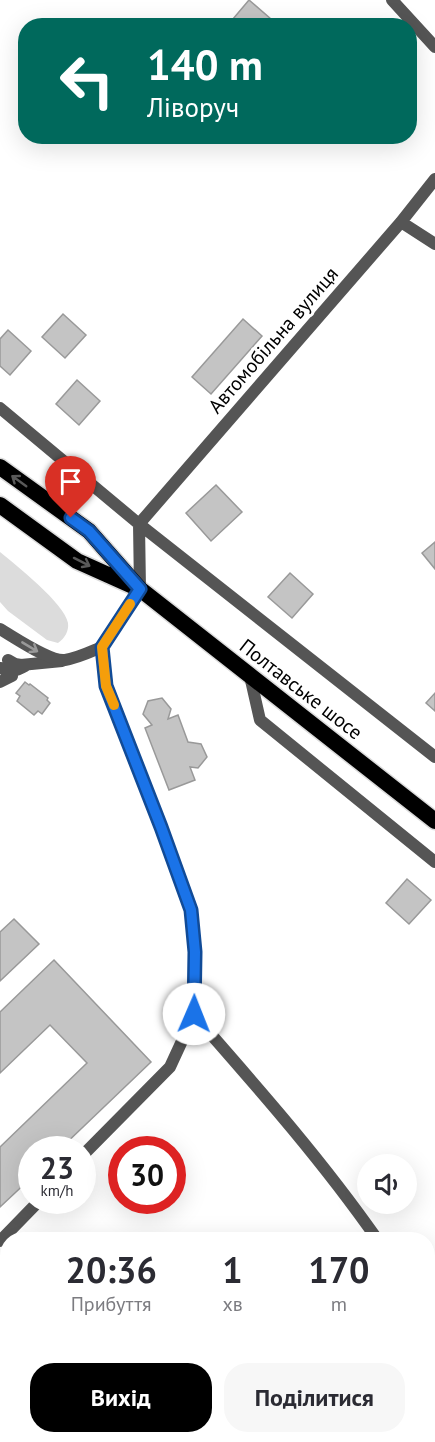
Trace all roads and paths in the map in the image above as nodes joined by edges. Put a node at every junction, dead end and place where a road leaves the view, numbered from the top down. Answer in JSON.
{"nodes":[{"id":1,"x":392,"y":0,"type":"edge"},
{"id":2,"x":408,"y":18,"type":"edge"},
{"id":3,"x":417,"y":27,"type":"edge"},
{"id":4,"x":435,"y":47,"type":"edge"},
{"id":5,"x":435,"y":179,"type":"edge"},
{"id":6,"x":401,"y":222,"type":"junction"},
{"id":7,"x":435,"y":244,"type":"edge"},
{"id":8,"x":0,"y":408,"type":"edge"},
{"id":9,"x":0,"y":467,"type":"edge"},
{"id":10,"x":0,"y":505,"type":"edge"},
{"id":11,"x":139,"y":524,"type":"junction"},
{"id":12,"x":140,"y":589,"type":"junction"},
{"id":13,"x":0,"y":629,"type":"edge"},
{"id":14,"x":102,"y":647,"type":"junction"},
{"id":15,"x":62,"y":661,"type":"junction"},
{"id":16,"x":5,"y":670,"type":"edge"},
{"id":17,"x":250,"y":676,"type":"junction"},
{"id":18,"x":0,"y":682,"type":"edge"},
{"id":19,"x":435,"y":757,"type":"edge"},
{"id":20,"x":435,"y":821,"type":"edge"},
{"id":21,"x":435,"y":862,"type":"edge"},
{"id":22,"x":194,"y":1014,"type":"junction"},
{"id":23,"x":96,"y":1142,"type":"edge"},
{"id":24,"x":26,"y":1214,"type":"edge"},
{"id":25,"x":9,"y":1232,"type":"edge"},
{"id":26,"x":372,"y":1232,"type":"edge"}],
"edges":[{"from":1,"to":2,"type":"street"},
{"from":3,"to":4,"type":"street"},
{"from":5,"to":6,"type":"street","name":"Автомобільна вулиця"},
{"from":6,"to":7,"type":"street"},
{"from":6,"to":11,"type":"street","name":"Автомобільна вулиця"},
{"from":8,"to":11,"type":"street"},
{"from":12,"to":9,"type":"highway","one_way":true},
{"from":10,"to":12,"type":"highway","one_way":true},
{"from":11,"to":12,"type":"street"},
{"from":11,"to":19,"type":"street"},
{"from":12,"to":14,"type":"street"},
{"from":12,"to":17,"type":"highway","name":"Полтавське шосе"},
{"from":13,"to":15,"type":"street","one_way":true},
{"from":14,"to":15,"type":"street"},
{"from":14,"to":22,"type":"street"},
{"from":15,"to":16,"type":"street"},
{"from":16,"to":18,"type":"street"},
{"from":17,"to":20,"type":"highway","name":"Полтавське шосе"},
{"from":17,"to":21,"type":"street"},
{"from":22,"to":23,"type":"street"},
{"from":22,"to":26,"type":"street"},
{"from":24,"to":25,"type":"street"}]}
